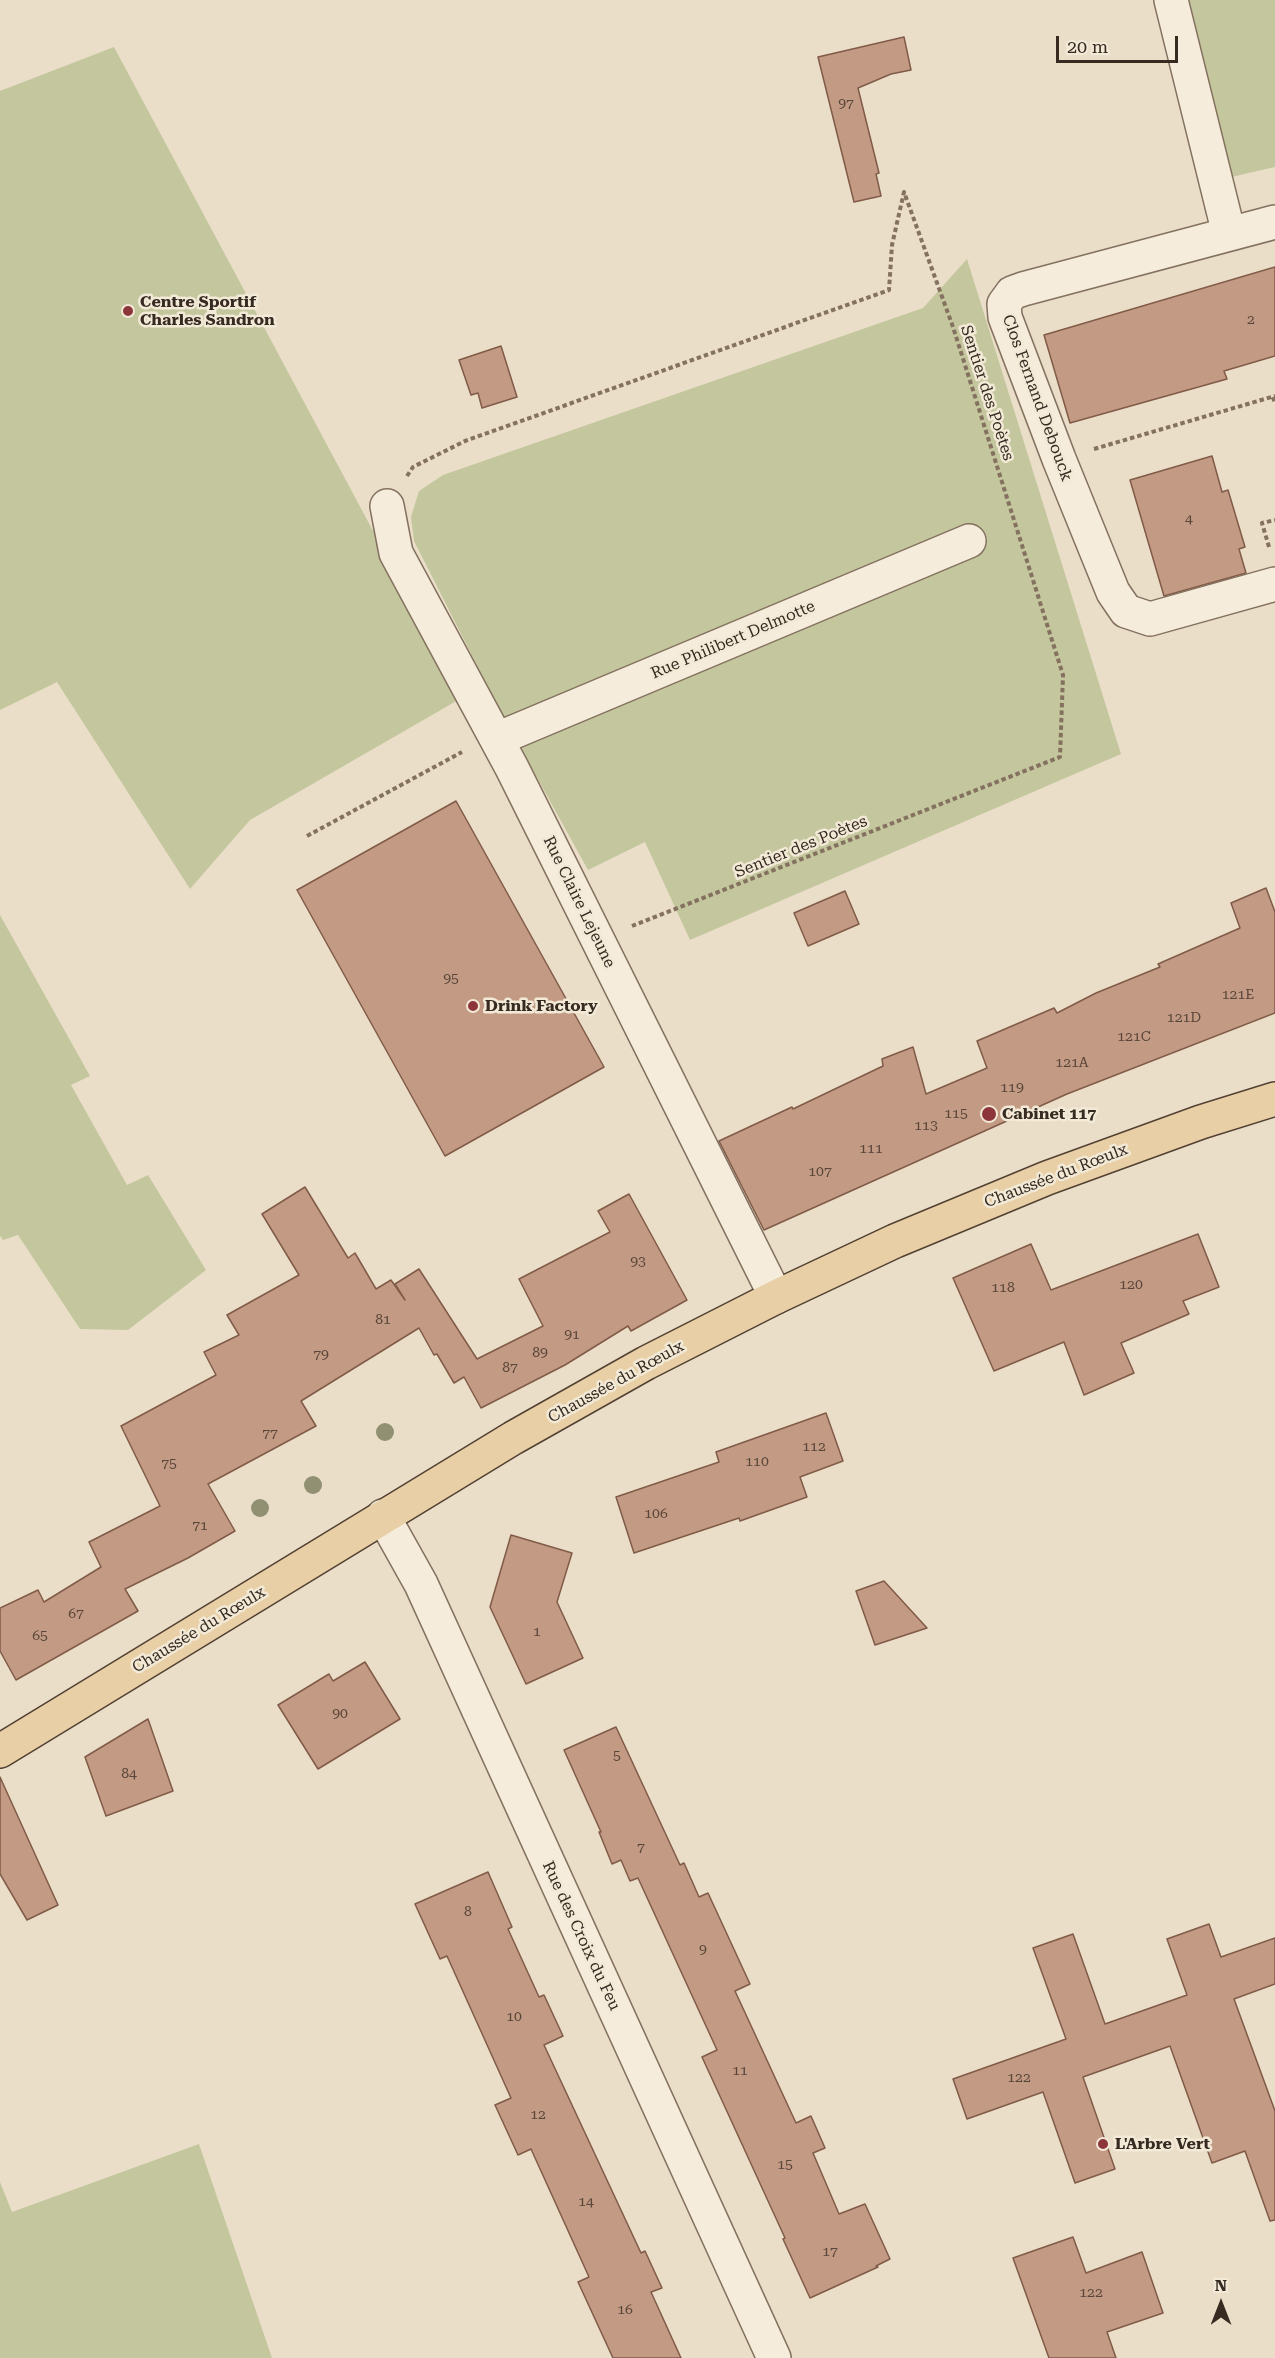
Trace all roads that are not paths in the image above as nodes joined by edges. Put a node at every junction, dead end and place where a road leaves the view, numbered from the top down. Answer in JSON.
{"nodes":[{"id":1,"x":1171,"y":0,"type":"edge"},
{"id":2,"x":1275,"y":222,"type":"edge"},
{"id":3,"x":1229,"y":234,"type":"junction"},
{"id":4,"x":387,"y":506,"type":"road end"},
{"id":5,"x":969,"y":541,"type":"dead end"},
{"id":6,"x":1273,"y":570,"type":"edge"},
{"id":7,"x":497,"y":739,"type":"junction"},
{"id":8,"x":1275,"y":1099,"type":"edge"},
{"id":9,"x":776,"y":1297,"type":"junction"},
{"id":10,"x":383,"y":1516,"type":"junction"},
{"id":11,"x":0,"y":1751,"type":"edge"},
{"id":12,"x":774,"y":2358,"type":"edge"}],
"edges":[{"from":1,"to":3,"type":"street"},
{"from":2,"to":3,"type":"street","name":"Clos Fernand Debouck"},
{"from":3,"to":6,"type":"street","name":"Clos Fernand Debouck"},
{"from":4,"to":7,"type":"street","name":"Rue Claire Lejeune"},
{"from":5,"to":7,"type":"street","name":"Rue Philibert Delmotte"},
{"from":7,"to":9,"type":"street","name":"Rue Claire Lejeune"},
{"from":8,"to":9,"type":"main road","name":"Chaussée du Rœulx"},
{"from":9,"to":10,"type":"main road","name":"Chaussée du Rœulx"},
{"from":10,"to":11,"type":"main road","name":"Chaussée du Rœulx"},
{"from":10,"to":12,"type":"street","name":"Rue des Croix du Feu"}]}
